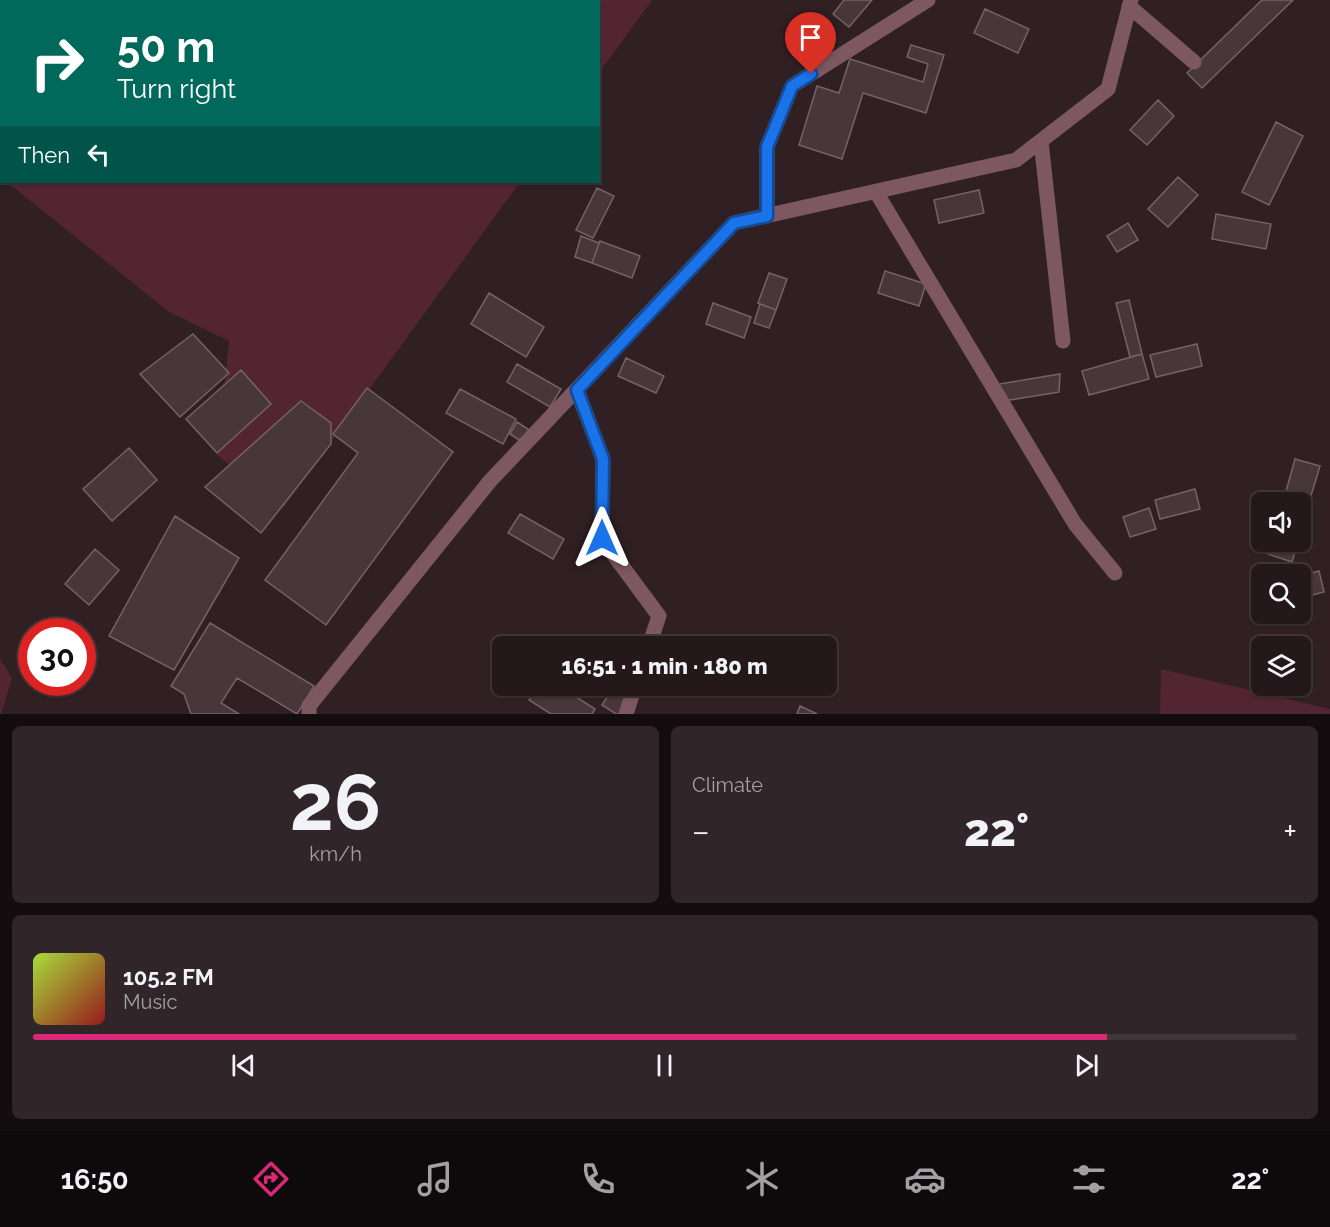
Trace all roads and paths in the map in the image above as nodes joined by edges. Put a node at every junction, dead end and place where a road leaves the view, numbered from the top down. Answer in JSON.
{"nodes":[{"id":1,"x":928,"y":0,"type":"edge"},
{"id":2,"x":1130,"y":3,"type":"edge"},
{"id":3,"x":1194,"y":62,"type":"dead end"},
{"id":4,"x":1041,"y":141,"type":"junction"},
{"id":5,"x":876,"y":192,"type":"junction"},
{"id":6,"x":767,"y":216,"type":"junction"},
{"id":7,"x":1062,"y":341,"type":"dead end"},
{"id":8,"x":577,"y":390,"type":"junction"},
{"id":9,"x":1115,"y":573,"type":"dead end"},
{"id":10,"x":652,"y":636,"type":"edge"},
{"id":11,"x":632,"y":696,"type":"edge"},
{"id":12,"x":309,"y":714,"type":"edge"},
{"id":13,"x":626,"y":714,"type":"edge"}],
"edges":[{"from":1,"to":6,"type":"street"},
{"from":2,"to":3,"type":"street"},
{"from":2,"to":4,"type":"street"},
{"from":4,"to":5,"type":"street"},
{"from":4,"to":7,"type":"street"},
{"from":5,"to":6,"type":"street"},
{"from":5,"to":9,"type":"street"},
{"from":6,"to":8,"type":"street"},
{"from":8,"to":10,"type":"street"},
{"from":8,"to":12,"type":"street"},
{"from":11,"to":13,"type":"street"}]}
